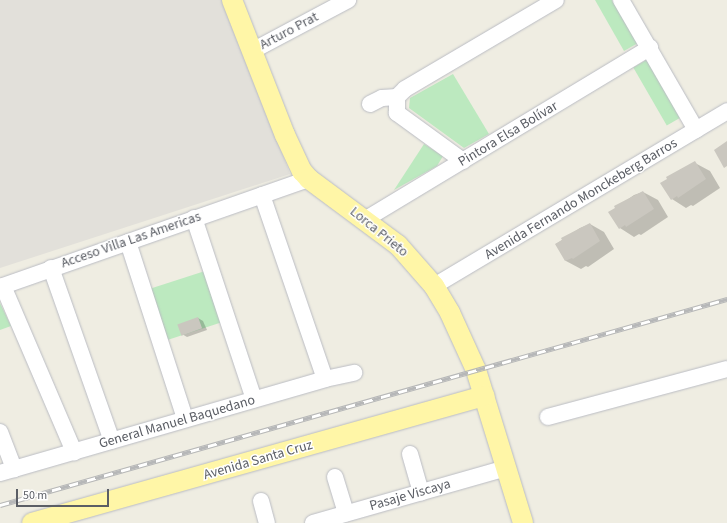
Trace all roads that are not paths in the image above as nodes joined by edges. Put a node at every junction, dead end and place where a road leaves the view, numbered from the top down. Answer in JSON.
{"nodes":[{"id":1,"x":232,"y":0,"type":"edge"},
{"id":2,"x":348,"y":0,"type":"edge"},
{"id":3,"x":556,"y":0,"type":"edge"},
{"id":4,"x":621,"y":0,"type":"edge"},
{"id":5,"x":650,"y":48,"type":"junction"},
{"id":6,"x":252,"y":51,"type":"junction"},
{"id":7,"x":397,"y":97,"type":"junction"},
{"id":8,"x":370,"y":104,"type":"dead end"},
{"id":9,"x":727,"y":111,"type":"edge"},
{"id":10,"x":696,"y":130,"type":"junction"},
{"id":11,"x":463,"y":160,"type":"junction"},
{"id":12,"x":310,"y":179,"type":"junction"},
{"id":13,"x":262,"y":195,"type":"junction"},
{"id":14,"x":194,"y":218,"type":"junction"},
{"id":15,"x":366,"y":219,"type":"junction"},
{"id":16,"x":128,"y":242,"type":"junction"},
{"id":17,"x":51,"y":268,"type":"junction"},
{"id":18,"x":434,"y":286,"type":"junction"},
{"id":19,"x":2,"y":287,"type":"edge"},
{"id":20,"x":727,"y":371,"type":"edge"},
{"id":21,"x":354,"y":373,"type":"dead end"},
{"id":22,"x":325,"y":379,"type":"junction"},
{"id":23,"x":484,"y":396,"type":"junction"},
{"id":24,"x":254,"y":399,"type":"junction"},
{"id":25,"x":548,"y":417,"type":"dead end"},
{"id":26,"x":185,"y":419,"type":"junction"},
{"id":27,"x":0,"y":432,"type":"edge"},
{"id":28,"x":112,"y":441,"type":"junction"},
{"id":29,"x":74,"y":452,"type":"junction"},
{"id":30,"x":410,"y":454,"type":"dead end"},
{"id":31,"x":506,"y":468,"type":"junction"},
{"id":32,"x":7,"y":471,"type":"edge"},
{"id":33,"x":335,"y":477,"type":"dead end"},
{"id":34,"x":421,"y":492,"type":"junction"},
{"id":35,"x":261,"y":501,"type":"dead end"},
{"id":36,"x":346,"y":513,"type":"junction"},
{"id":37,"x":32,"y":523,"type":"edge"},
{"id":38,"x":267,"y":523,"type":"edge"},
{"id":39,"x":313,"y":523,"type":"edge"},
{"id":40,"x":523,"y":523,"type":"edge"}],
"edges":[{"from":1,"to":6,"type":"main road","name":"Lorca Prieto"},
{"from":2,"to":6,"type":"street","name":"Arturo Prat"},
{"from":3,"to":7,"type":"street"},
{"from":4,"to":5,"type":"street"},
{"from":5,"to":10,"type":"street"},
{"from":5,"to":11,"type":"street","name":"Pintora Elsa Bolívar"},
{"from":6,"to":12,"type":"main road","name":"Lorca Prieto"},
{"from":7,"to":8,"type":"street"},
{"from":7,"to":11,"type":"street"},
{"from":9,"to":10,"type":"street","name":"Avenida Fernando Monckeberg Barros"},
{"from":10,"to":18,"type":"street","name":"Avenida Fernando Monckeberg Barros"},
{"from":11,"to":15,"type":"street","name":"Pintora Elsa Bolívar"},
{"from":12,"to":13,"type":"street","name":"Acceso Villa Las Americas"},
{"from":12,"to":15,"type":"main road","name":"Lorca Prieto"},
{"from":13,"to":14,"type":"street","name":"Acceso Villa Las Americas"},
{"from":13,"to":22,"type":"street"},
{"from":14,"to":16,"type":"street","name":"Acceso Villa Las Americas"},
{"from":14,"to":24,"type":"street"},
{"from":15,"to":18,"type":"main road","name":"Lorca Prieto"},
{"from":16,"to":17,"type":"street","name":"Acceso Villa Las Americas"},
{"from":16,"to":26,"type":"street"},
{"from":17,"to":19,"type":"street","name":"Acceso Villa Las Americas"},
{"from":17,"to":28,"type":"street"},
{"from":18,"to":23,"type":"main road","name":"Lorca Prieto"},
{"from":19,"to":29,"type":"street"},
{"from":20,"to":25,"type":"street"},
{"from":21,"to":22,"type":"street","name":"General Manuel Baquedano"},
{"from":22,"to":24,"type":"street","name":"General Manuel Baquedano"},
{"from":23,"to":31,"type":"main road","name":"Lorca Prieto"},
{"from":23,"to":37,"type":"main road","name":"Avenida Santa Cruz"},
{"from":24,"to":26,"type":"street","name":"General Manuel Baquedano"},
{"from":26,"to":28,"type":"street","name":"General Manuel Baquedano"},
{"from":27,"to":32,"type":"street"},
{"from":28,"to":29,"type":"street","name":"General Manuel Baquedano"},
{"from":29,"to":32,"type":"street","name":"General Manuel Baquedano"},
{"from":30,"to":34,"type":"street"},
{"from":31,"to":34,"type":"street","name":"Pasaje Viscaya"},
{"from":31,"to":40,"type":"main road","name":"Lorca Prieto"},
{"from":33,"to":36,"type":"street"},
{"from":34,"to":36,"type":"street","name":"Pasaje Viscaya"},
{"from":35,"to":38,"type":"street"},
{"from":36,"to":39,"type":"street","name":"Pasaje Viscaya"}]}
